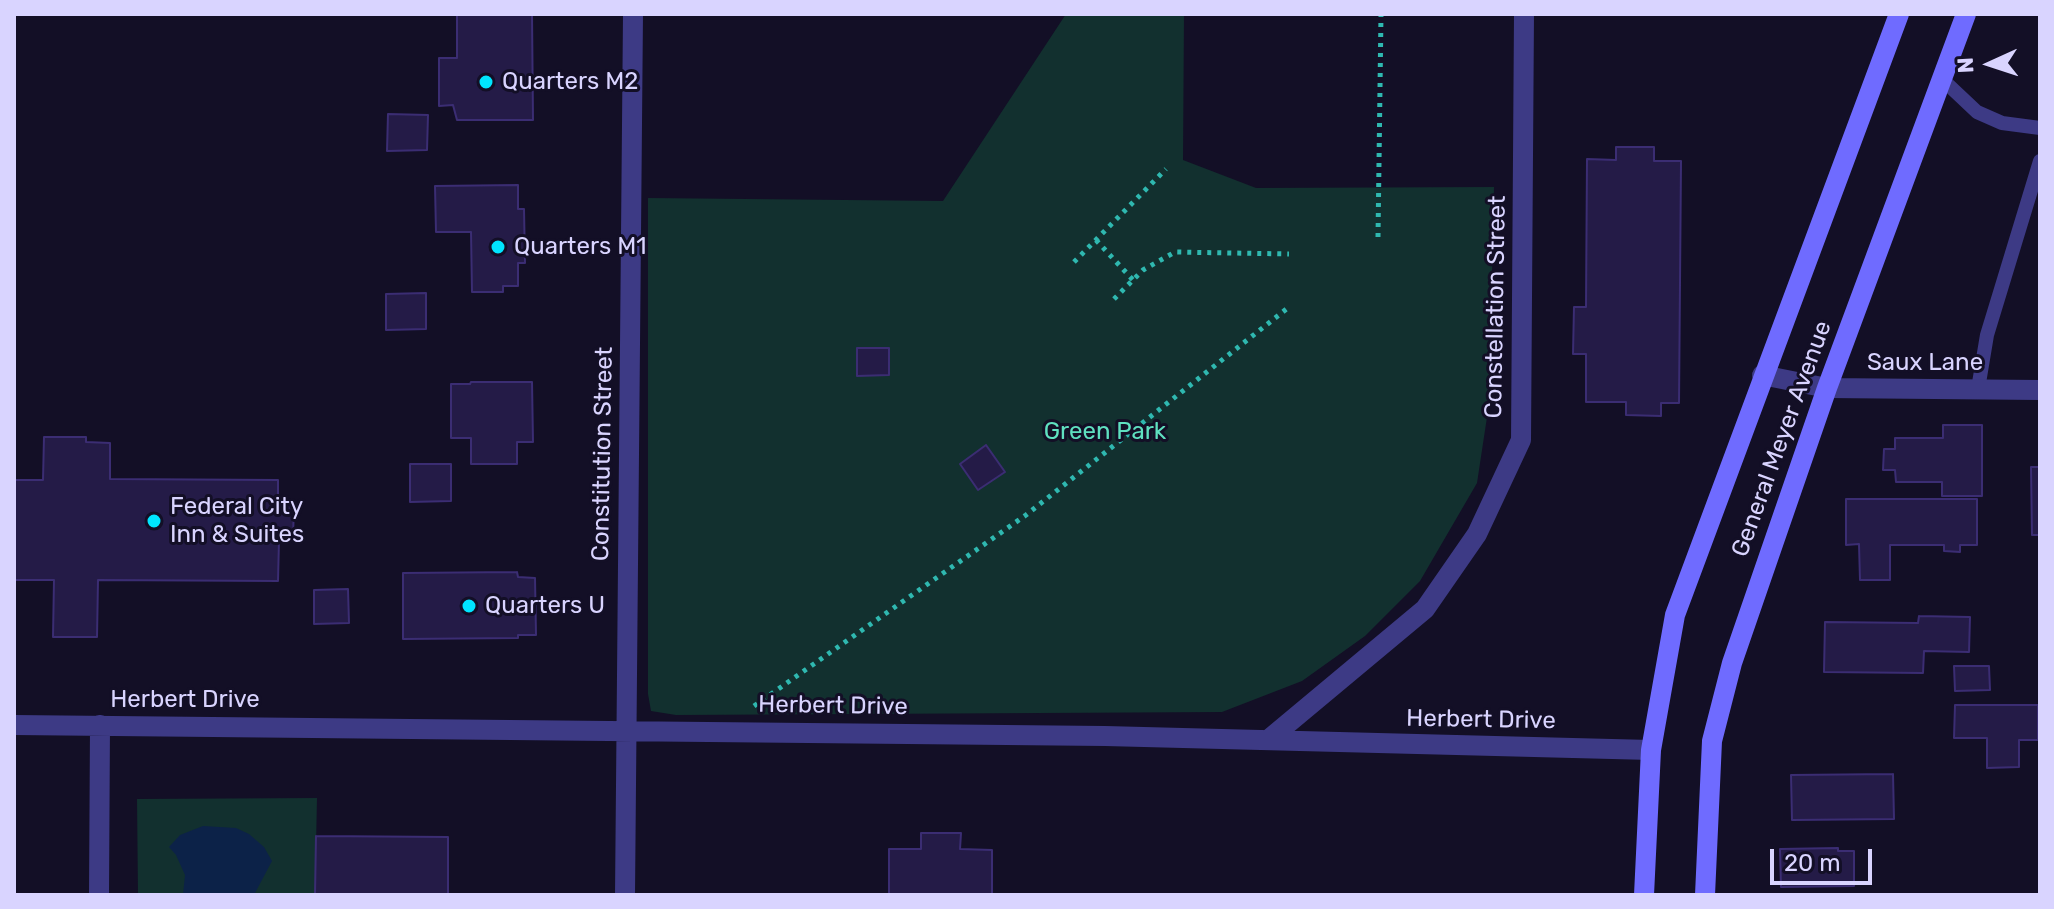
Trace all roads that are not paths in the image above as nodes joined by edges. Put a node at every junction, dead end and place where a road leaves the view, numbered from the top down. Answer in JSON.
{"nodes":[{"id":1,"x":633,"y":14,"type":"edge"},
{"id":2,"x":1524,"y":14,"type":"edge"},
{"id":3,"x":1899,"y":14,"type":"edge"},
{"id":4,"x":1966,"y":14,"type":"edge"},
{"id":5,"x":1942,"y":79,"type":"junction"},
{"id":6,"x":2040,"y":128,"type":"edge"},
{"id":7,"x":2040,"y":161,"type":"edge"},
{"id":8,"x":1762,"y":375,"type":"junction"},
{"id":9,"x":1827,"y":388,"type":"junction"},
{"id":10,"x":1978,"y":389,"type":"junction"},
{"id":11,"x":2040,"y":390,"type":"edge"},
{"id":12,"x":14,"y":725,"type":"edge"},
{"id":13,"x":100,"y":725,"type":"junction"},
{"id":14,"x":626,"y":729,"type":"junction"},
{"id":15,"x":1268,"y":740,"type":"junction"},
{"id":16,"x":1651,"y":750,"type":"junction"},
{"id":17,"x":99,"y":895,"type":"edge"},
{"id":18,"x":625,"y":895,"type":"edge"},
{"id":19,"x":1644,"y":895,"type":"edge"},
{"id":20,"x":1705,"y":895,"type":"edge"}],
"edges":[{"from":1,"to":14,"type":"street","name":"Constitution Street"},
{"from":2,"to":15,"type":"street","name":"Constellation Street"},
{"from":3,"to":8,"type":"main road","name":"General Meyer Avenue"},
{"from":4,"to":5,"type":"main road","name":"General Meyer Avenue"},
{"from":5,"to":6,"type":"lane"},
{"from":5,"to":9,"type":"main road","name":"General Meyer Avenue"},
{"from":7,"to":10,"type":"lane"},
{"from":8,"to":9,"type":"street","name":"Saux Lane"},
{"from":8,"to":16,"type":"main road","name":"General Meyer Avenue"},
{"from":9,"to":10,"type":"street","name":"Saux Lane"},
{"from":9,"to":20,"type":"main road","name":"General Meyer Avenue"},
{"from":10,"to":11,"type":"street","name":"Saux Lane"},
{"from":12,"to":13,"type":"street","name":"Herbert Drive"},
{"from":13,"to":14,"type":"street","name":"Herbert Drive"},
{"from":13,"to":17,"type":"street"},
{"from":14,"to":15,"type":"street","name":"Herbert Drive"},
{"from":14,"to":18,"type":"street","name":"Constitution Street"},
{"from":15,"to":16,"type":"street","name":"Herbert Drive"},
{"from":16,"to":19,"type":"main road","name":"General Meyer Avenue"}]}
